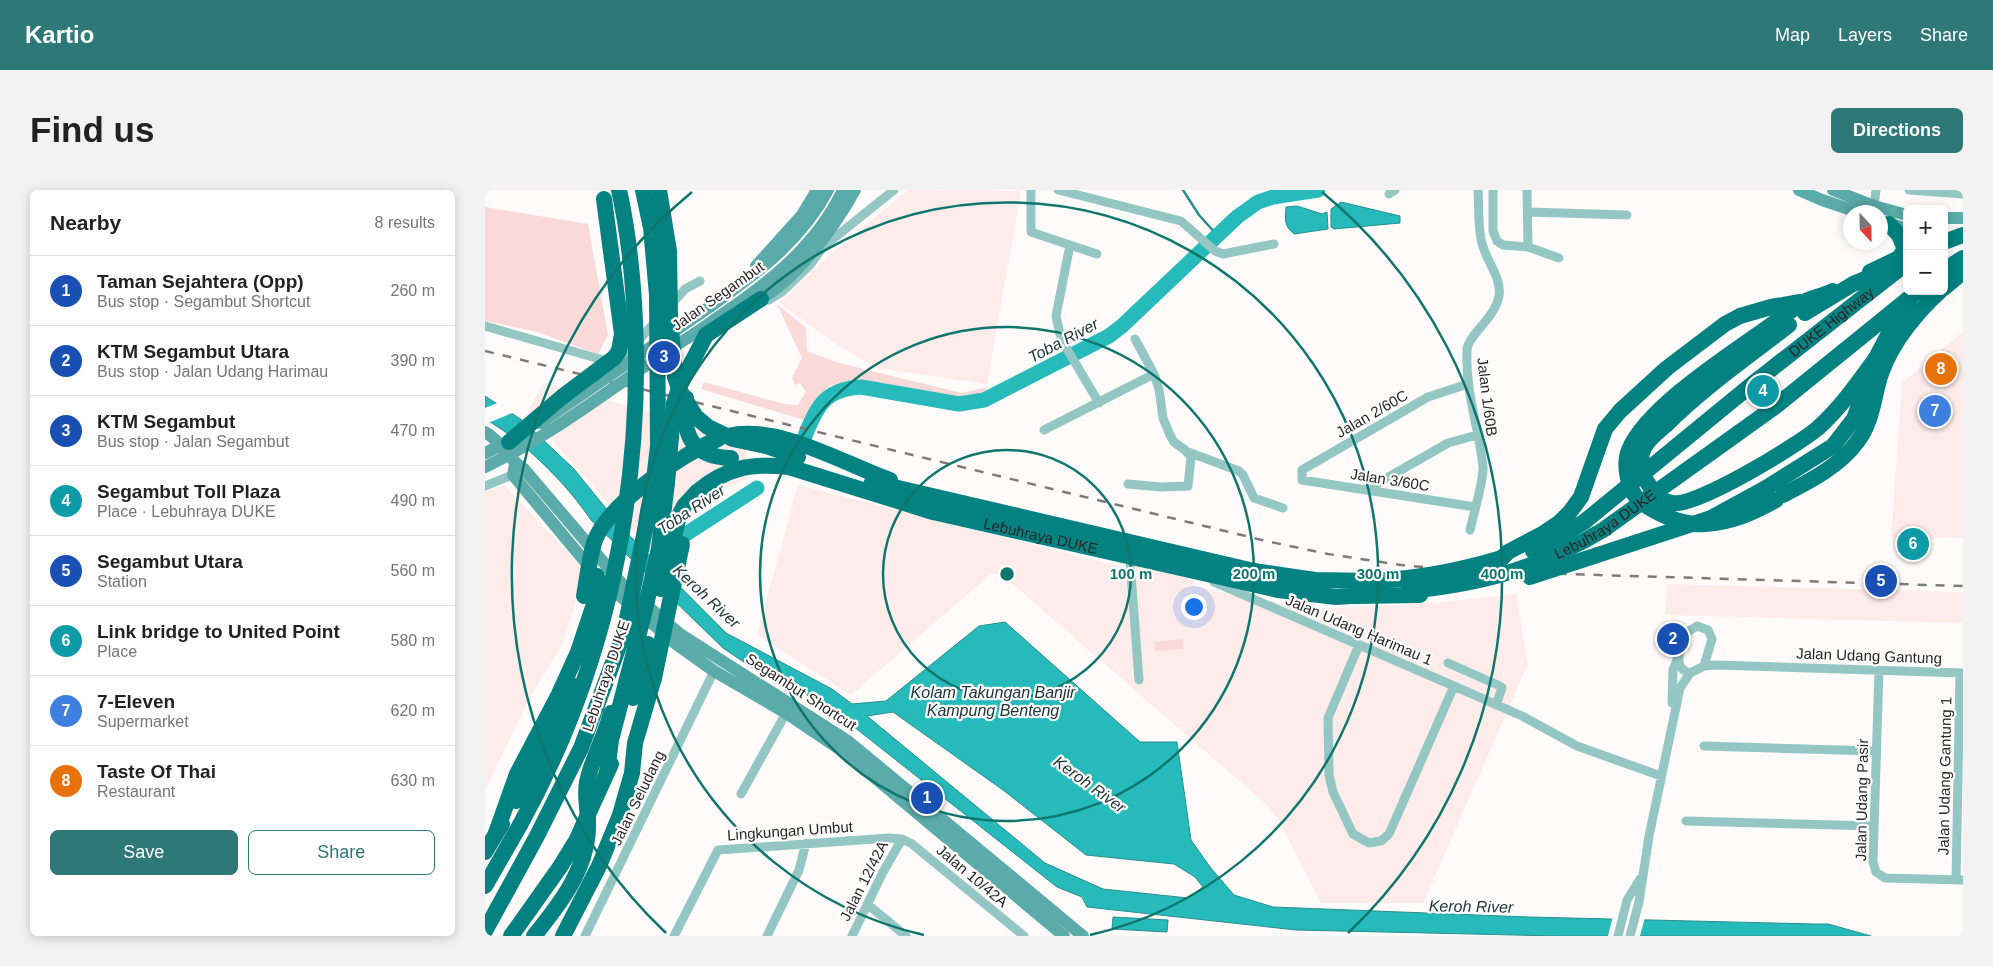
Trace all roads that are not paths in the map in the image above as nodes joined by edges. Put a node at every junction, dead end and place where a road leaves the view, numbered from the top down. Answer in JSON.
{"nodes":[{"id":1,"x":603,"y":190,"type":"edge"},
{"id":2,"x":619,"y":190,"type":"edge"},
{"id":3,"x":643,"y":190,"type":"edge"},
{"id":4,"x":659,"y":190,"type":"edge"},
{"id":5,"x":817,"y":190,"type":"edge"},
{"id":6,"x":828,"y":190,"type":"edge"},
{"id":7,"x":843,"y":190,"type":"edge"},
{"id":8,"x":855,"y":190,"type":"edge"},
{"id":9,"x":893,"y":190,"type":"edge"},
{"id":10,"x":1031,"y":190,"type":"edge"},
{"id":11,"x":1058,"y":190,"type":"edge"},
{"id":12,"x":1478,"y":190,"type":"edge"},
{"id":13,"x":1493,"y":190,"type":"edge"},
{"id":14,"x":1527,"y":190,"type":"edge"},
{"id":15,"x":1799,"y":190,"type":"edge"},
{"id":16,"x":1833,"y":190,"type":"edge"},
{"id":17,"x":1876,"y":190,"type":"edge"},
{"id":18,"x":1909,"y":190,"type":"edge"},
{"id":19,"x":1963,"y":194,"type":"edge"},
{"id":20,"x":1871,"y":205,"type":"edge"},
{"id":21,"x":1874,"y":205,"type":"edge"},
{"id":22,"x":1843,"y":207,"type":"edge"},
{"id":23,"x":1888,"y":210,"type":"edge"},
{"id":24,"x":1527,"y":212,"type":"junction"},
{"id":25,"x":1903,"y":214,"type":"edge"},
{"id":26,"x":1627,"y":215,"type":"dead end"},
{"id":27,"x":1948,"y":218,"type":"edge"},
{"id":28,"x":1963,"y":218,"type":"edge"},
{"id":29,"x":1888,"y":223,"type":"edge"},
{"id":30,"x":1888,"y":225,"type":"edge"},
{"id":31,"x":1903,"y":228,"type":"edge"},
{"id":32,"x":1948,"y":236,"type":"edge"},
{"id":33,"x":1963,"y":236,"type":"edge"},
{"id":34,"x":1495,"y":238,"type":"junction"},
{"id":35,"x":1481,"y":240,"type":"junction"},
{"id":36,"x":1948,"y":241,"type":"edge"},
{"id":37,"x":1274,"y":244,"type":"dead end"},
{"id":38,"x":1070,"y":246,"type":"junction"},
{"id":39,"x":1528,"y":247,"type":"junction"},
{"id":40,"x":1963,"y":249,"type":"edge"},
{"id":41,"x":1097,"y":254,"type":"dead end"},
{"id":42,"x":1559,"y":258,"type":"dead end"},
{"id":43,"x":1948,"y":258,"type":"edge"},
{"id":44,"x":1963,"y":258,"type":"edge"},
{"id":45,"x":1903,"y":262,"type":"edge"},
{"id":46,"x":1887,"y":264,"type":"junction"},
{"id":47,"x":1903,"y":265,"type":"edge"},
{"id":48,"x":1903,"y":266,"type":"edge"},
{"id":49,"x":1948,"y":267,"type":"edge"},
{"id":50,"x":1963,"y":272,"type":"edge"},
{"id":51,"x":747,"y":280,"type":"junction"},
{"id":52,"x":700,"y":281,"type":"dead end"},
{"id":53,"x":1948,"y":285,"type":"edge"},
{"id":54,"x":1913,"y":295,"type":"edge"},
{"id":55,"x":1913,"y":295,"type":"edge"},
{"id":56,"x":1936,"y":295,"type":"edge"},
{"id":57,"x":761,"y":299,"type":"junction"},
{"id":58,"x":1806,"y":307,"type":"junction"},
{"id":59,"x":485,"y":326,"type":"edge"},
{"id":60,"x":694,"y":334,"type":"junction"},
{"id":61,"x":1135,"y":339,"type":"dead end"},
{"id":62,"x":1876,"y":358,"type":"junction"},
{"id":63,"x":693,"y":361,"type":"junction"},
{"id":64,"x":618,"y":363,"type":"junction"},
{"id":65,"x":1153,"y":374,"type":"junction"},
{"id":66,"x":1468,"y":384,"type":"junction"},
{"id":67,"x":1099,"y":403,"type":"junction"},
{"id":68,"x":1044,"y":430,"type":"dead end"},
{"id":69,"x":485,"y":432,"type":"edge"},
{"id":70,"x":1477,"y":435,"type":"junction"},
{"id":71,"x":509,"y":442,"type":"junction"},
{"id":72,"x":1187,"y":452,"type":"junction"},
{"id":73,"x":485,"y":453,"type":"edge"},
{"id":74,"x":798,"y":463,"type":"junction"},
{"id":75,"x":485,"y":466,"type":"edge"},
{"id":76,"x":517,"y":470,"type":"junction"},
{"id":77,"x":1302,"y":480,"type":"joint"},
{"id":78,"x":1128,"y":484,"type":"dead end"},
{"id":79,"x":485,"y":486,"type":"edge"},
{"id":80,"x":909,"y":491,"type":"junction"},
{"id":81,"x":1370,"y":491,"type":"junction"},
{"id":82,"x":697,"y":492,"type":"junction"},
{"id":83,"x":1475,"y":507,"type":"junction"},
{"id":84,"x":1283,"y":508,"type":"dead end"},
{"id":85,"x":920,"y":511,"type":"dead end"},
{"id":86,"x":1469,"y":530,"type":"dead end"},
{"id":87,"x":1502,"y":558,"type":"junction"},
{"id":88,"x":1130,"y":561,"type":"junction"},
{"id":89,"x":597,"y":576,"type":"junction"},
{"id":90,"x":1353,"y":596,"type":"junction"},
{"id":91,"x":624,"y":633,"type":"junction"},
{"id":92,"x":1359,"y":644,"type":"junction"},
{"id":93,"x":1679,"y":657,"type":"junction"},
{"id":94,"x":591,"y":658,"type":"junction"},
{"id":95,"x":1448,"y":664,"type":"dead end"},
{"id":96,"x":1704,"y":666,"type":"junction"},
{"id":97,"x":1879,"y":670,"type":"junction"},
{"id":98,"x":714,"y":671,"type":"junction"},
{"id":99,"x":1690,"y":673,"type":"junction"},
{"id":100,"x":1962,"y":673,"type":"edge"},
{"id":101,"x":1139,"y":680,"type":"dead end"},
{"id":102,"x":1454,"y":686,"type":"junction"},
{"id":103,"x":1496,"y":704,"type":"junction"},
{"id":104,"x":785,"y":713,"type":"junction"},
{"id":105,"x":1671,"y":721,"type":"junction"},
{"id":106,"x":635,"y":743,"type":"junction"},
{"id":107,"x":1704,"y":746,"type":"dead end"},
{"id":108,"x":1876,"y":751,"type":"junction"},
{"id":109,"x":607,"y":772,"type":"junction"},
{"id":110,"x":1661,"y":776,"type":"junction"},
{"id":111,"x":741,"y":794,"type":"dead end"},
{"id":112,"x":1686,"y":821,"type":"dead end"},
{"id":113,"x":1874,"y":826,"type":"junction"},
{"id":114,"x":491,"y":833,"type":"edge"},
{"id":115,"x":902,"y":839,"type":"junction"},
{"id":116,"x":806,"y":843,"type":"junction"},
{"id":117,"x":485,"y":852,"type":"edge"},
{"id":118,"x":1642,"y":876,"type":"junction"},
{"id":119,"x":1960,"y":880,"type":"edge"},
{"id":120,"x":485,"y":886,"type":"edge"},
{"id":121,"x":867,"y":904,"type":"junction"},
{"id":122,"x":555,"y":909,"type":"junction"},
{"id":123,"x":538,"y":930,"type":"edge"},
{"id":124,"x":485,"y":931,"type":"edge"},
{"id":125,"x":511,"y":936,"type":"edge"},
{"id":126,"x":563,"y":936,"type":"edge"},
{"id":127,"x":585,"y":936,"type":"edge"},
{"id":128,"x":674,"y":936,"type":"edge"},
{"id":129,"x":767,"y":936,"type":"edge"},
{"id":130,"x":851,"y":936,"type":"edge"},
{"id":131,"x":906,"y":936,"type":"edge"},
{"id":132,"x":1023,"y":936,"type":"edge"},
{"id":133,"x":1064,"y":936,"type":"edge"},
{"id":134,"x":1083,"y":936,"type":"edge"},
{"id":135,"x":1618,"y":936,"type":"edge"},
{"id":136,"x":1630,"y":936,"type":"edge"}],
"edges":[{"from":1,"to":71,"type":"highway","bridge":true},
{"from":2,"to":94,"type":"highway","name":"Lebuhraya DUKE","bridge":true},
{"from":3,"to":91,"type":"highway","name":"Lebuhraya DUKE","bridge":true},
{"from":4,"to":74,"type":"highway","bridge":true},
{"from":5,"to":51,"type":"main road"},
{"from":6,"to":51,"type":"main road","name":"Jalan Segambut"},
{"from":7,"to":60,"type":"main road","name":"Jalan Segambut"},
{"from":8,"to":57,"type":"main road"},
{"from":9,"to":64,"type":"street"},
{"from":10,"to":38,"type":"street"},
{"from":11,"to":37,"type":"street"},
{"from":12,"to":35,"type":"street","name":"Jalan 1/60B"},
{"from":13,"to":34,"type":"street"},
{"from":14,"to":24,"type":"street"},
{"from":15,"to":22,"type":"main road"},
{"from":16,"to":20,"type":"main road"},
{"from":17,"to":21,"type":"street"},
{"from":18,"to":19,"type":"street"},
{"from":23,"to":25,"type":"main road"},
{"from":24,"to":26,"type":"street"},
{"from":24,"to":39,"type":"street"},
{"from":27,"to":28,"type":"main road"},
{"from":29,"to":31,"type":"main road"},
{"from":30,"to":46,"type":"highway"},
{"from":32,"to":33,"type":"main road"},
{"from":33,"to":36,"type":"highway","bridge":true},
{"from":34,"to":35,"type":"street"},
{"from":34,"to":39,"type":"street"},
{"from":35,"to":66,"type":"street","name":"Jalan 1/60B"},
{"from":38,"to":41,"type":"street"},
{"from":38,"to":67,"type":"street"},
{"from":39,"to":42,"type":"street"},
{"from":40,"to":43,"type":"highway"},
{"from":44,"to":49,"type":"highway"},
{"from":45,"to":46,"type":"highway"},
{"from":46,"to":58,"type":"highway"},
{"from":47,"to":58,"type":"highway","bridge":true},
{"from":48,"to":87,"type":"highway","name":"DUKE Highway","bridge":true},
{"from":50,"to":53,"type":"highway"},
{"from":51,"to":71,"type":"main road","name":"Jalan Segambut","bridge":true},
{"from":52,"to":64,"type":"street"},
{"from":54,"to":62,"type":"highway"},
{"from":55,"to":90,"type":"highway","name":"Lebuhraya DUKE","bridge":true},
{"from":56,"to":58,"type":"highway"},
{"from":57,"to":60,"type":"main road","bridge":true},
{"from":57,"to":63,"type":"highway","bridge":true},
{"from":58,"to":62,"type":"highway"},
{"from":58,"to":87,"type":"highway"},
{"from":59,"to":64,"type":"street"},
{"from":60,"to":75,"type":"main road","name":"Jalan Segambut","bridge":true},
{"from":61,"to":65,"type":"street"},
{"from":62,"to":90,"type":"highway","bridge":true},
{"from":63,"to":74,"type":"highway","bridge":true},
{"from":63,"to":109,"type":"highway","bridge":true},
{"from":65,"to":67,"type":"street"},
{"from":65,"to":72,"type":"street"},
{"from":66,"to":70,"type":"street","name":"Jalan 1/60B"},
{"from":66,"to":77,"type":"street","name":"Jalan 2/60C"},
{"from":67,"to":68,"type":"street"},
{"from":69,"to":76,"type":"main road"},
{"from":70,"to":81,"type":"street"},
{"from":70,"to":83,"type":"street","name":"Jalan 1/60B"},
{"from":71,"to":73,"type":"main road","name":"Jalan Segambut","bridge":true},
{"from":72,"to":78,"type":"street"},
{"from":72,"to":84,"type":"street"},
{"from":74,"to":80,"type":"highway","name":"Lebuhraya DUKE"},
{"from":74,"to":82,"type":"highway"},
{"from":74,"to":90,"type":"highway","name":"Lebuhraya DUKE"},
{"from":76,"to":79,"type":"street"},
{"from":76,"to":89,"type":"main road","name":"Segambut Shortcut"},
{"from":76,"to":134,"type":"main road","name":"Segambut Shortcut"},
{"from":77,"to":81,"type":"street","name":"Jalan 3/60C"},
{"from":80,"to":87,"type":"highway","name":"Lebuhraya DUKE","bridge":true},
{"from":80,"to":114,"type":"highway","bridge":true},
{"from":81,"to":83,"type":"street","name":"Jalan 3/60C"},
{"from":82,"to":106,"type":"highway","bridge":true},
{"from":82,"to":109,"type":"highway","bridge":true},
{"from":83,"to":86,"type":"street","name":"Jalan 1/60B"},
{"from":85,"to":88,"type":"street","name":"Jalan Udang Harimau 1"},
{"from":88,"to":92,"type":"street","name":"Jalan Udang Harimau 1"},
{"from":88,"to":101,"type":"street"},
{"from":89,"to":98,"type":"main road","name":"Segambut Shortcut"},
{"from":89,"to":114,"type":"highway"},
{"from":91,"to":122,"type":"highway"},
{"from":91,"to":124,"type":"highway","name":"Lebuhraya DUKE"},
{"from":92,"to":102,"type":"street","name":"Jalan Udang Harimau 1"},
{"from":92,"to":102,"type":"street"},
{"from":93,"to":96,"type":"street"},
{"from":93,"to":99,"type":"street"},
{"from":93,"to":105,"type":"street"},
{"from":94,"to":114,"type":"highway","bridge":true},
{"from":94,"to":120,"type":"highway","name":"Lebuhraya DUKE","bridge":true},
{"from":95,"to":103,"type":"street"},
{"from":96,"to":97,"type":"street","name":"Jalan Udang Gantung"},
{"from":96,"to":99,"type":"street"},
{"from":97,"to":100,"type":"street","name":"Jalan Udang Gantung"},
{"from":97,"to":108,"type":"street","name":"Jalan Udang Pasir"},
{"from":98,"to":104,"type":"main road","name":"Segambut Shortcut"},
{"from":98,"to":127,"type":"street","name":"Jalan Seludang"},
{"from":99,"to":105,"type":"street"},
{"from":100,"to":119,"type":"street","name":"Jalan Udang Gantung 1"},
{"from":102,"to":103,"type":"street","name":"Jalan Udang Harimau 1"},
{"from":103,"to":110,"type":"street","name":"Jalan Udang Harimau 1"},
{"from":104,"to":111,"type":"street"},
{"from":104,"to":133,"type":"main road","name":"Segambut Shortcut"},
{"from":105,"to":110,"type":"street"},
{"from":106,"to":122,"type":"highway"},
{"from":106,"to":126,"type":"highway"},
{"from":107,"to":108,"type":"street"},
{"from":108,"to":113,"type":"street","name":"Jalan Udang Pasir"},
{"from":109,"to":125,"type":"highway","bridge":true},
{"from":110,"to":118,"type":"street"},
{"from":112,"to":113,"type":"street"},
{"from":113,"to":119,"type":"street","name":"Jalan Udang Pasir"},
{"from":114,"to":117,"type":"highway"},
{"from":115,"to":116,"type":"street","name":"Lingkungan Umbut"},
{"from":115,"to":121,"type":"street","name":"Jalan 12/42A"},
{"from":115,"to":132,"type":"street","name":"Jalan 10/42A"},
{"from":116,"to":128,"type":"street","name":"Lingkungan Umbut"},
{"from":116,"to":129,"type":"street"},
{"from":118,"to":135,"type":"street"},
{"from":118,"to":136,"type":"street"},
{"from":121,"to":130,"type":"street","name":"Jalan 12/42A"},
{"from":121,"to":131,"type":"street"},
{"from":122,"to":123,"type":"highway"}]}
